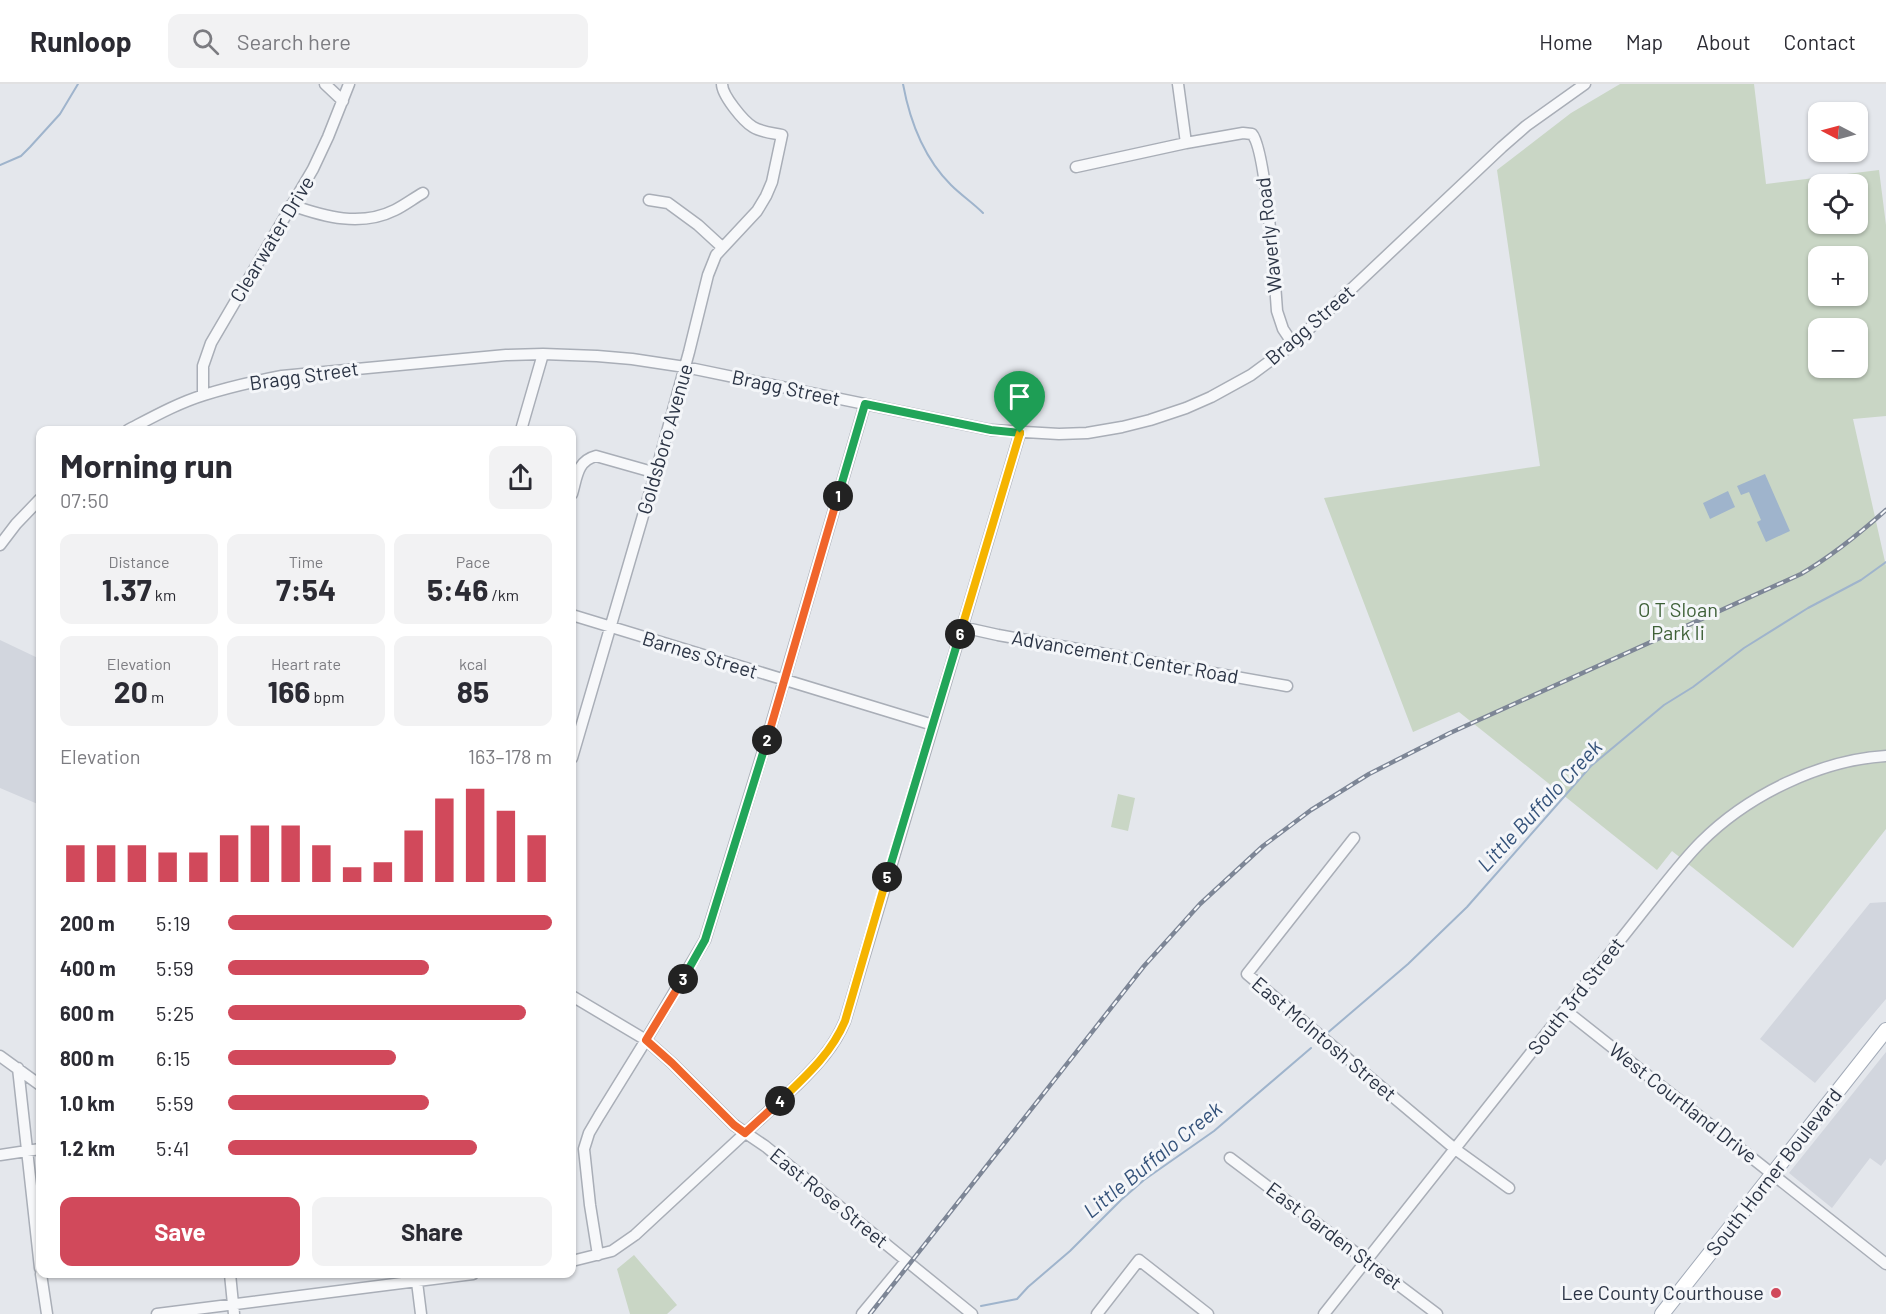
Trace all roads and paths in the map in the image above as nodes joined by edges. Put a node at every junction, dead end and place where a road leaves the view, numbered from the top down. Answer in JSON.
{"nodes":[{"id":1,"x":325,"y":84,"type":"edge"},
{"id":2,"x":349,"y":84,"type":"edge"},
{"id":3,"x":722,"y":84,"type":"edge"},
{"id":4,"x":1178,"y":84,"type":"edge"},
{"id":5,"x":1585,"y":84,"type":"edge"},
{"id":6,"x":343,"y":101,"type":"junction"},
{"id":7,"x":1186,"y":143,"type":"junction"},
{"id":8,"x":1076,"y":167,"type":"dead end"},
{"id":9,"x":423,"y":193,"type":"dead end"},
{"id":10,"x":649,"y":200,"type":"dead end"},
{"id":11,"x":291,"y":205,"type":"junction"},
{"id":12,"x":722,"y":247,"type":"junction"},
{"id":13,"x":1293,"y":344,"type":"junction"},
{"id":14,"x":543,"y":354,"type":"junction"},
{"id":15,"x":685,"y":367,"type":"junction"},
{"id":16,"x":203,"y":395,"type":"junction"},
{"id":17,"x":865,"y":404,"type":"junction"},
{"id":18,"x":136,"y":426,"type":"edge"},
{"id":19,"x":522,"y":426,"type":"edge"},
{"id":20,"x":1020,"y":433,"type":"junction"},
{"id":21,"x":656,"y":473,"type":"junction"},
{"id":22,"x":576,"y":482,"type":"edge"},
{"id":23,"x":36,"y":503,"type":"edge"},
{"id":24,"x":0,"y":545,"type":"edge"},
{"id":25,"x":576,"y":616,"type":"edge"},
{"id":26,"x":962,"y":627,"type":"junction"},
{"id":27,"x":611,"y":628,"type":"junction"},
{"id":28,"x":783,"y":680,"type":"junction"},
{"id":29,"x":1287,"y":686,"type":"dead end"},
{"id":30,"x":933,"y":725,"type":"junction"},
{"id":31,"x":576,"y":745,"type":"edge"},
{"id":32,"x":1886,"y":756,"type":"edge"},
{"id":33,"x":1354,"y":838,"type":"dead end"},
{"id":34,"x":576,"y":998,"type":"edge"},
{"id":35,"x":1565,"y":1010,"type":"junction"},
{"id":36,"x":1885,"y":1034,"type":"edge"},
{"id":37,"x":646,"y":1040,"type":"junction"},
{"id":38,"x":0,"y":1056,"type":"edge"},
{"id":39,"x":18,"y":1068,"type":"junction"},
{"id":40,"x":36,"y":1082,"type":"edge"},
{"id":41,"x":745,"y":1133,"type":"junction"},
{"id":42,"x":1455,"y":1149,"type":"junction"},
{"id":43,"x":36,"y":1150,"type":"edge"},
{"id":44,"x":26,"y":1151,"type":"junction"},
{"id":45,"x":0,"y":1155,"type":"edge"},
{"id":46,"x":1230,"y":1158,"type":"dead end"},
{"id":47,"x":1772,"y":1174,"type":"junction"},
{"id":48,"x":1509,"y":1188,"type":"dead end"},
{"id":49,"x":36,"y":1235,"type":"edge"},
{"id":50,"x":598,"y":1255,"type":"junction"},
{"id":51,"x":576,"y":1260,"type":"edge"},
{"id":52,"x":1367,"y":1260,"type":"junction"},
{"id":53,"x":906,"y":1261,"type":"junction"},
{"id":54,"x":1886,"y":1264,"type":"edge"},
{"id":55,"x":42,"y":1278,"type":"edge"},
{"id":56,"x":230,"y":1278,"type":"edge"},
{"id":57,"x":410,"y":1278,"type":"edge"},
{"id":58,"x":416,"y":1278,"type":"edge"},
{"id":59,"x":234,"y":1309,"type":"edge"},
{"id":60,"x":47,"y":1314,"type":"edge"},
{"id":61,"x":156,"y":1314,"type":"edge"},
{"id":62,"x":421,"y":1314,"type":"edge"},
{"id":63,"x":862,"y":1314,"type":"edge"},
{"id":64,"x":972,"y":1314,"type":"edge"},
{"id":65,"x":1097,"y":1314,"type":"edge"},
{"id":66,"x":1208,"y":1314,"type":"edge"},
{"id":67,"x":1324,"y":1314,"type":"edge"},
{"id":68,"x":1437,"y":1314,"type":"edge"},
{"id":69,"x":1662,"y":1314,"type":"edge"}],
"edges":[{"from":1,"to":6,"type":"street"},
{"from":2,"to":6,"type":"street","name":"Clearwater Drive"},
{"from":3,"to":12,"type":"street","name":"Goldsboro Avenue"},
{"from":4,"to":7,"type":"street"},
{"from":5,"to":13,"type":"street","name":"Bragg Street"},
{"from":6,"to":11,"type":"street","name":"Clearwater Drive"},
{"from":7,"to":8,"type":"street"},
{"from":7,"to":13,"type":"street","name":"Waverly Road"},
{"from":9,"to":11,"type":"street"},
{"from":10,"to":12,"type":"street"},
{"from":11,"to":16,"type":"street","name":"Clearwater Drive"},
{"from":12,"to":15,"type":"street","name":"Goldsboro Avenue"},
{"from":13,"to":20,"type":"street","name":"Bragg Street"},
{"from":14,"to":15,"type":"street","name":"Bragg Street"},
{"from":14,"to":16,"type":"street","name":"Bragg Street"},
{"from":14,"to":19,"type":"street"},
{"from":15,"to":17,"type":"street","name":"Bragg Street"},
{"from":15,"to":21,"type":"street","name":"Goldsboro Avenue"},
{"from":16,"to":18,"type":"street","name":"Bragg Street"},
{"from":17,"to":20,"type":"street","name":"Bragg Street"},
{"from":17,"to":28,"type":"street"},
{"from":20,"to":26,"type":"street"},
{"from":21,"to":22,"type":"street"},
{"from":21,"to":27,"type":"street","name":"Goldsboro Avenue"},
{"from":23,"to":24,"type":"street"},
{"from":25,"to":27,"type":"street","name":"Barnes Street"},
{"from":26,"to":29,"type":"street","name":"Advancement Center Road"},
{"from":26,"to":30,"type":"street"},
{"from":27,"to":28,"type":"street","name":"Barnes Street"},
{"from":27,"to":31,"type":"street","name":"Goldsboro Avenue"},
{"from":28,"to":30,"type":"street","name":"Barnes Street"},
{"from":28,"to":37,"type":"street"},
{"from":30,"to":41,"type":"street"},
{"from":32,"to":35,"type":"street","name":"South 3rd Street"},
{"from":33,"to":42,"type":"street","name":"East McIntosh Street"},
{"from":34,"to":37,"type":"street","name":"East Rose Street"},
{"from":35,"to":42,"type":"street","name":"South 3rd Street"},
{"from":35,"to":47,"type":"street","name":"West Courtland Drive"},
{"from":36,"to":47,"type":"main road","name":"South Horner Boulevard"},
{"from":37,"to":41,"type":"street","name":"East Rose Street"},
{"from":37,"to":50,"type":"street"},
{"from":38,"to":39,"type":"street"},
{"from":39,"to":40,"type":"street"},
{"from":39,"to":44,"type":"street"},
{"from":41,"to":50,"type":"street"},
{"from":41,"to":53,"type":"street","name":"East Rose Street"},
{"from":42,"to":48,"type":"street","name":"East McIntosh Street"},
{"from":42,"to":52,"type":"street","name":"South 3rd Street"},
{"from":43,"to":44,"type":"street"},
{"from":44,"to":45,"type":"street"},
{"from":44,"to":49,"type":"street"},
{"from":46,"to":52,"type":"street","name":"East Garden Street"},
{"from":47,"to":54,"type":"street","name":"West Courtland Drive"},
{"from":47,"to":69,"type":"main road","name":"South Horner Boulevard"},
{"from":50,"to":51,"type":"street"},
{"from":52,"to":67,"type":"street","name":"South 3rd Street"},
{"from":52,"to":68,"type":"street","name":"East Garden Street"},
{"from":53,"to":63,"type":"street"},
{"from":53,"to":64,"type":"street","name":"East Rose Street"},
{"from":55,"to":60,"type":"street"},
{"from":56,"to":59,"type":"street"},
{"from":57,"to":59,"type":"street"},
{"from":58,"to":62,"type":"street"},
{"from":59,"to":61,"type":"street"},
{"from":65,"to":66,"type":"street"}]}
